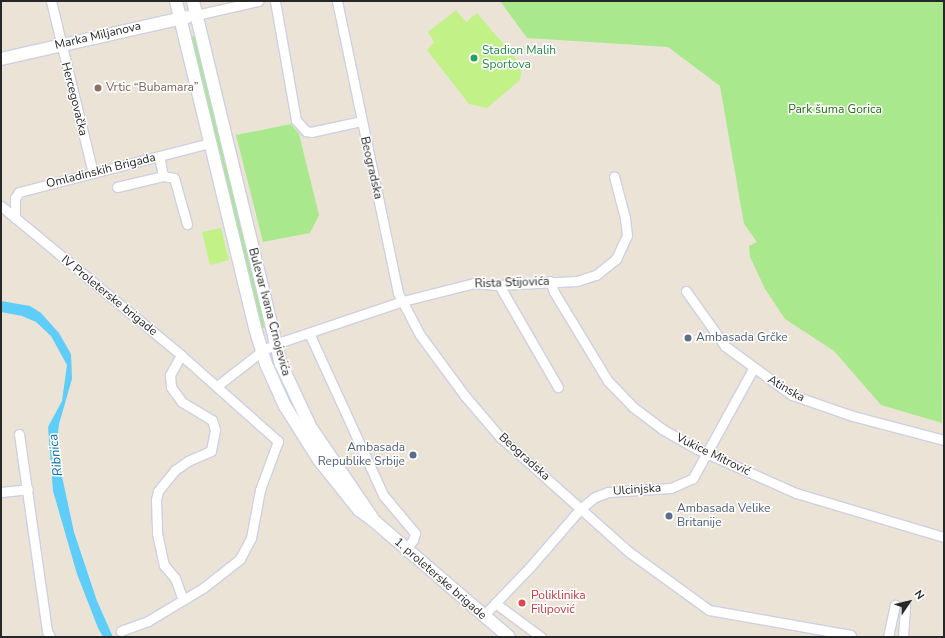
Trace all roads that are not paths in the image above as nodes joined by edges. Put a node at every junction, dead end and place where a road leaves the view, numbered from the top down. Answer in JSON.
{"nodes":[{"id":1,"x":51,"y":1,"type":"edge"},
{"id":2,"x":176,"y":1,"type":"edge"},
{"id":3,"x":193,"y":1,"type":"edge"},
{"id":4,"x":258,"y":1,"type":"edge"},
{"id":5,"x":275,"y":1,"type":"edge"},
{"id":6,"x":337,"y":1,"type":"edge"},
{"id":7,"x":196,"y":15,"type":"junction"},
{"id":8,"x":180,"y":18,"type":"junction"},
{"id":9,"x":61,"y":44,"type":"junction"},
{"id":10,"x":1,"y":59,"type":"edge"},
{"id":11,"x":361,"y":121,"type":"junction"},
{"id":12,"x":210,"y":143,"type":"junction"},
{"id":13,"x":159,"y":156,"type":"junction"},
{"id":14,"x":93,"y":173,"type":"junction"},
{"id":15,"x":163,"y":176,"type":"junction"},
{"id":16,"x":614,"y":176,"type":"dead end"},
{"id":17,"x":117,"y":187,"type":"dead end"},
{"id":18,"x":1,"y":206,"type":"edge"},
{"id":19,"x":15,"y":218,"type":"junction"},
{"id":20,"x":187,"y":224,"type":"dead end"},
{"id":21,"x":550,"y":281,"type":"junction"},
{"id":22,"x":499,"y":285,"type":"junction"},
{"id":23,"x":686,"y":291,"type":"dead end"},
{"id":24,"x":402,"y":301,"type":"junction"},
{"id":25,"x":309,"y":333,"type":"junction"},
{"id":26,"x":275,"y":344,"type":"junction"},
{"id":27,"x":262,"y":351,"type":"junction"},
{"id":28,"x":181,"y":355,"type":"junction"},
{"id":29,"x":753,"y":369,"type":"junction"},
{"id":30,"x":217,"y":386,"type":"junction"},
{"id":31,"x":558,"y":387,"type":"dead end"},
{"id":32,"x":19,"y":434,"type":"dead end"},
{"id":33,"x":944,"y":440,"type":"edge"},
{"id":34,"x":708,"y":454,"type":"junction"},
{"id":35,"x":28,"y":489,"type":"junction"},
{"id":36,"x":1,"y":492,"type":"edge"},
{"id":37,"x":580,"y":510,"type":"junction"},
{"id":38,"x":373,"y":520,"type":"junction"},
{"id":39,"x":944,"y":537,"type":"edge"},
{"id":40,"x":405,"y":550,"type":"junction"},
{"id":41,"x":183,"y":600,"type":"junction"},
{"id":42,"x":495,"y":603,"type":"junction"},
{"id":43,"x":895,"y":605,"type":"dead end"},
{"id":44,"x":905,"y":606,"type":"dead end"},
{"id":45,"x":483,"y":616,"type":"junction"},
{"id":46,"x":121,"y":631,"type":"dead end"},
{"id":47,"x":851,"y":635,"type":"dead end"},
{"id":48,"x":50,"y":637,"type":"edge"},
{"id":49,"x":509,"y":637,"type":"edge"},
{"id":50,"x":541,"y":637,"type":"edge"},
{"id":51,"x":888,"y":637,"type":"edge"},
{"id":52,"x":903,"y":637,"type":"edge"}],
"edges":[{"from":1,"to":9,"type":"street","name":"Hercegovačka"},
{"from":2,"to":8,"type":"main road","name":"Bulevar Ivana Crnojevića"},
{"from":3,"to":7,"type":"main road","name":"Bulevar Ivana Crnojevića"},
{"from":4,"to":7,"type":"street"},
{"from":5,"to":11,"type":"street","name":"Beogradska"},
{"from":6,"to":11,"type":"street","name":"Beogradska"},
{"from":7,"to":8,"type":"main road","name":"Marka Miljanova"},
{"from":7,"to":26,"type":"main road","name":"Bulevar Ivana Crnojevića"},
{"from":8,"to":9,"type":"main road","name":"Marka Miljanova"},
{"from":8,"to":12,"type":"main road","name":"Bulevar Ivana Crnojevića"},
{"from":9,"to":10,"type":"main road","name":"Marka Miljanova"},
{"from":9,"to":14,"type":"street","name":"Hercegovačka"},
{"from":11,"to":24,"type":"street","name":"Beogradska"},
{"from":12,"to":13,"type":"street","name":"Omladinskih Brigada"},
{"from":12,"to":27,"type":"main road","name":"Bulevar Ivana Crnojevića"},
{"from":13,"to":14,"type":"street","name":"Omladinskih Brigada"},
{"from":13,"to":15,"type":"street"},
{"from":14,"to":19,"type":"street","name":"Omladinskih Brigada"},
{"from":15,"to":17,"type":"street"},
{"from":15,"to":20,"type":"street"},
{"from":16,"to":21,"type":"street","name":"Rista Stijovića"},
{"from":18,"to":19,"type":"street","name":"IV Proleterske brigade"},
{"from":19,"to":28,"type":"street","name":"IV Proleterske brigade"},
{"from":21,"to":22,"type":"street","name":"Rista Stijovića"},
{"from":21,"to":34,"type":"street","name":"Vukice Mitrović"},
{"from":22,"to":24,"type":"street","name":"Rista Stijovića"},
{"from":22,"to":31,"type":"street"},
{"from":23,"to":29,"type":"street","name":"Atinska"},
{"from":24,"to":25,"type":"street","name":"Rista Stijovića"},
{"from":24,"to":37,"type":"street","name":"Beogradska"},
{"from":25,"to":26,"type":"street","name":"Rista Stijovića"},
{"from":25,"to":40,"type":"street"},
{"from":26,"to":27,"type":"street"},
{"from":26,"to":38,"type":"main road","name":"Bulevar Ivana Crnojevića"},
{"from":27,"to":30,"type":"street"},
{"from":27,"to":38,"type":"main road","name":"Bulevar Ivana Crnojevića"},
{"from":28,"to":30,"type":"street","name":"IV Proleterske brigade"},
{"from":28,"to":41,"type":"street"},
{"from":29,"to":33,"type":"street","name":"Atinska"},
{"from":29,"to":34,"type":"street","name":"Ulcinjska"},
{"from":30,"to":41,"type":"street","name":"IV Proleterske brigade"},
{"from":32,"to":35,"type":"street"},
{"from":34,"to":37,"type":"street","name":"Ulcinjska"},
{"from":34,"to":39,"type":"street","name":"Vukice Mitrović"},
{"from":35,"to":36,"type":"street"},
{"from":35,"to":48,"type":"street"},
{"from":37,"to":42,"type":"street","name":"Ulcinjska"},
{"from":37,"to":47,"type":"street","name":"Beogradska"},
{"from":38,"to":40,"type":"main road","name":"1. proleterske brigade"},
{"from":40,"to":45,"type":"main road","name":"1. proleterske brigade"},
{"from":41,"to":46,"type":"street"},
{"from":42,"to":45,"type":"street","name":"Ulcinjska"},
{"from":42,"to":50,"type":"street"},
{"from":43,"to":51,"type":"street"},
{"from":44,"to":52,"type":"street"},
{"from":45,"to":49,"type":"main road","name":"1. proleterske brigade"}]}
